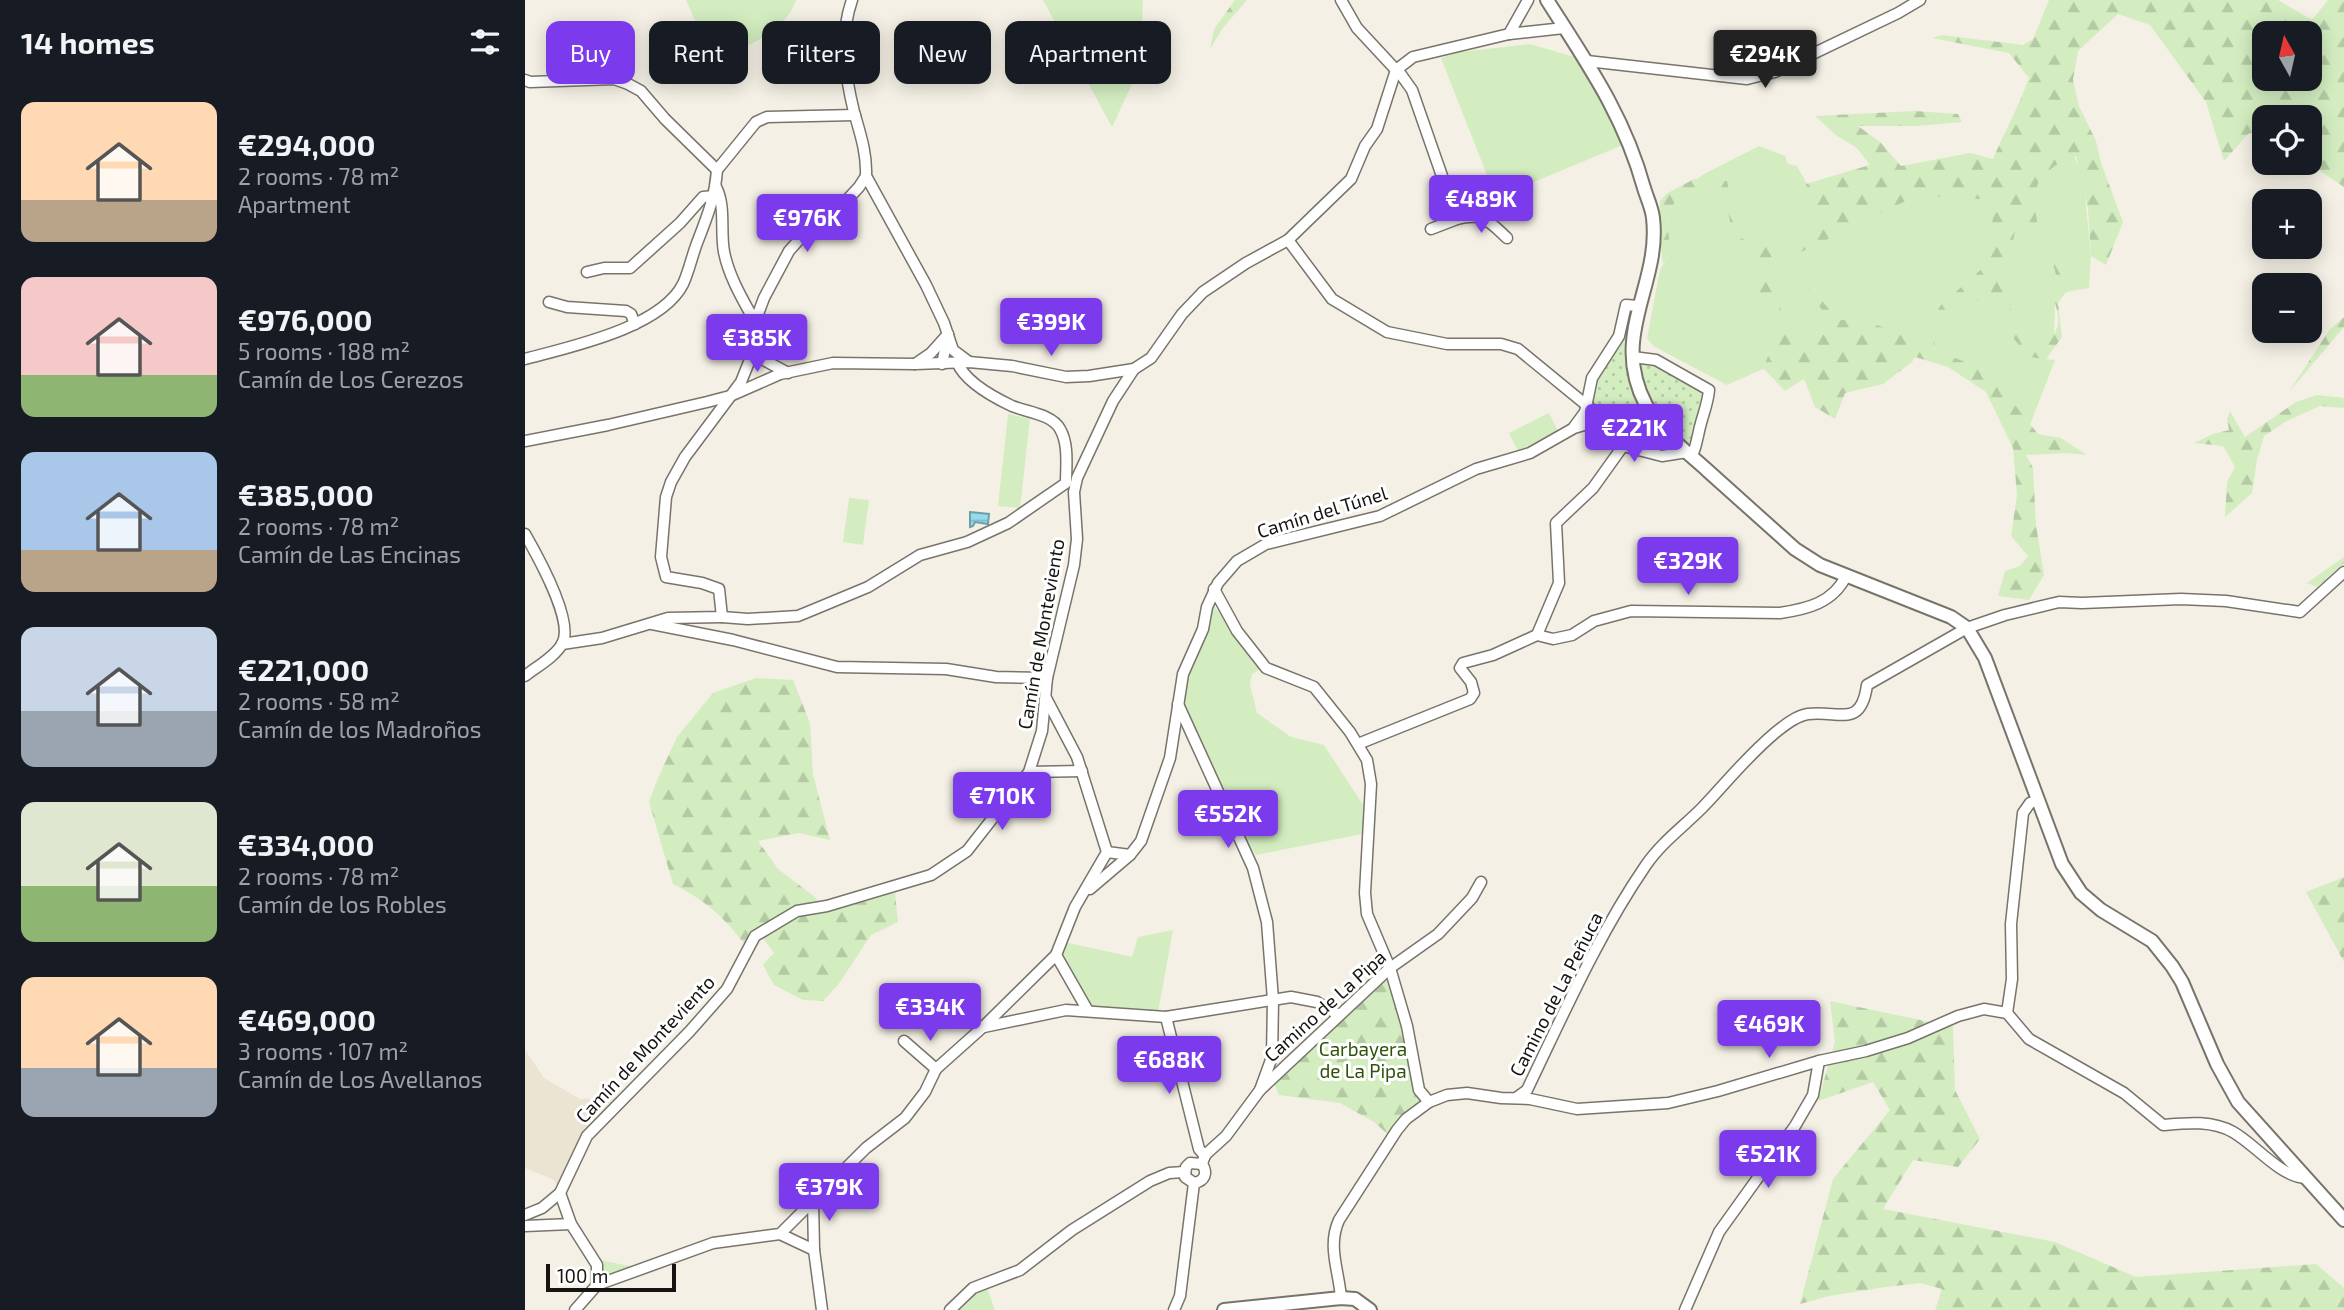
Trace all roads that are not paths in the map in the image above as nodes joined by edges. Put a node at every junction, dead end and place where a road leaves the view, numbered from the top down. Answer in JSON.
{"nodes":[{"id":1,"x":852,"y":0,"type":"edge"},
{"id":2,"x":1341,"y":0,"type":"edge"},
{"id":3,"x":1528,"y":0,"type":"edge"},
{"id":4,"x":1547,"y":0,"type":"edge"},
{"id":5,"x":1920,"y":0,"type":"edge"},
{"id":6,"x":1564,"y":28,"type":"junction"},
{"id":7,"x":1509,"y":34,"type":"junction"},
{"id":8,"x":1587,"y":61,"type":"junction"},
{"id":9,"x":1396,"y":70,"type":"junction"},
{"id":10,"x":525,"y":80,"type":"edge"},
{"id":11,"x":855,"y":115,"type":"junction"},
{"id":12,"x":717,"y":170,"type":"junction"},
{"id":13,"x":866,"y":176,"type":"junction"},
{"id":14,"x":715,"y":191,"type":"junction"},
{"id":15,"x":1457,"y":219,"type":"junction"},
{"id":16,"x":1431,"y":229,"type":"dead end"},
{"id":17,"x":1507,"y":238,"type":"dead end"},
{"id":18,"x":1288,"y":240,"type":"junction"},
{"id":19,"x":587,"y":272,"type":"dead end"},
{"id":20,"x":549,"y":302,"type":"dead end"},
{"id":21,"x":1638,"y":306,"type":"junction"},
{"id":22,"x":755,"y":322,"type":"junction"},
{"id":23,"x":635,"y":324,"type":"junction"},
{"id":24,"x":948,"y":334,"type":"junction"},
{"id":25,"x":755,"y":347,"type":"junction"},
{"id":26,"x":1633,"y":357,"type":"junction"},
{"id":27,"x":525,"y":359,"type":"edge"},
{"id":28,"x":957,"y":362,"type":"junction"},
{"id":29,"x":969,"y":362,"type":"junction"},
{"id":30,"x":942,"y":363,"type":"junction"},
{"id":31,"x":915,"y":364,"type":"junction"},
{"id":32,"x":1134,"y":369,"type":"junction"},
{"id":33,"x":788,"y":373,"type":"junction"},
{"id":34,"x":730,"y":396,"type":"junction"},
{"id":35,"x":1587,"y":405,"type":"junction"},
{"id":36,"x":1601,"y":420,"type":"junction"},
{"id":37,"x":1574,"y":428,"type":"junction"},
{"id":38,"x":525,"y":441,"type":"edge"},
{"id":39,"x":1623,"y":446,"type":"junction"},
{"id":40,"x":1689,"y":454,"type":"junction"},
{"id":41,"x":525,"y":534,"type":"edge"},
{"id":42,"x":2344,"y":572,"type":"edge"},
{"id":43,"x":1846,"y":576,"type":"junction"},
{"id":44,"x":1214,"y":589,"type":"junction"},
{"id":45,"x":722,"y":617,"type":"junction"},
{"id":46,"x":652,"y":624,"type":"junction"},
{"id":47,"x":1967,"y":628,"type":"junction"},
{"id":48,"x":1537,"y":635,"type":"junction"},
{"id":49,"x":562,"y":644,"type":"junction"},
{"id":50,"x":525,"y":676,"type":"edge"},
{"id":51,"x":1047,"y":678,"type":"junction"},
{"id":52,"x":1046,"y":698,"type":"junction"},
{"id":53,"x":1178,"y":703,"type":"junction"},
{"id":54,"x":1358,"y":744,"type":"junction"},
{"id":55,"x":1082,"y":771,"type":"junction"},
{"id":56,"x":1029,"y":772,"type":"junction"},
{"id":57,"x":2039,"y":800,"type":"junction"},
{"id":58,"x":1107,"y":852,"type":"junction"},
{"id":59,"x":1130,"y":855,"type":"junction"},
{"id":60,"x":1481,"y":882,"type":"dead end"},
{"id":61,"x":1083,"y":896,"type":"junction"},
{"id":62,"x":1056,"y":955,"type":"junction"},
{"id":63,"x":1390,"y":968,"type":"junction"},
{"id":64,"x":1273,"y":1000,"type":"junction"},
{"id":65,"x":1087,"y":1011,"type":"junction"},
{"id":66,"x":2007,"y":1013,"type":"junction"},
{"id":67,"x":1339,"y":1015,"type":"junction"},
{"id":68,"x":1165,"y":1017,"type":"junction"},
{"id":69,"x":983,"y":1027,"type":"junction"},
{"id":70,"x":904,"y":1041,"type":"dead end"},
{"id":71,"x":1272,"y":1051,"type":"junction"},
{"id":72,"x":1294,"y":1057,"type":"junction"},
{"id":73,"x":1819,"y":1061,"type":"junction"},
{"id":74,"x":936,"y":1069,"type":"junction"},
{"id":75,"x":1260,"y":1090,"type":"junction"},
{"id":76,"x":1515,"y":1098,"type":"junction"},
{"id":77,"x":1429,"y":1102,"type":"junction"},
{"id":78,"x":1203,"y":1160,"type":"junction"},
{"id":79,"x":1184,"y":1172,"type":"junction"},
{"id":80,"x":2306,"y":1178,"type":"junction"},
{"id":81,"x":1194,"y":1183,"type":"junction"},
{"id":82,"x":560,"y":1193,"type":"junction"},
{"id":83,"x":813,"y":1200,"type":"junction"},
{"id":84,"x":525,"y":1215,"type":"edge"},
{"id":85,"x":2344,"y":1220,"type":"edge"},
{"id":86,"x":571,"y":1224,"type":"junction"},
{"id":87,"x":525,"y":1226,"type":"edge"},
{"id":88,"x":780,"y":1234,"type":"junction"},
{"id":89,"x":814,"y":1251,"type":"junction"},
{"id":90,"x":597,"y":1284,"type":"junction"},
{"id":91,"x":1341,"y":1298,"type":"junction"},
{"id":92,"x":575,"y":1310,"type":"edge"},
{"id":93,"x":822,"y":1310,"type":"edge"},
{"id":94,"x":950,"y":1310,"type":"edge"},
{"id":95,"x":1174,"y":1310,"type":"edge"},
{"id":96,"x":1224,"y":1310,"type":"edge"},
{"id":97,"x":1370,"y":1310,"type":"edge"},
{"id":98,"x":1685,"y":1310,"type":"edge"}],
"edges":[{"from":1,"to":11,"type":"street"},
{"from":2,"to":9,"type":"street"},
{"from":3,"to":7,"type":"street"},
{"from":4,"to":6,"type":"street"},
{"from":5,"to":8,"type":"street"},
{"from":6,"to":7,"type":"street"},
{"from":6,"to":8,"type":"street"},
{"from":7,"to":9,"type":"street"},
{"from":8,"to":21,"type":"street"},
{"from":9,"to":15,"type":"street"},
{"from":9,"to":18,"type":"street","name":"Camín de Monteviento"},
{"from":10,"to":12,"type":"street"},
{"from":11,"to":12,"type":"street"},
{"from":11,"to":13,"type":"street"},
{"from":12,"to":14,"type":"street"},
{"from":13,"to":22,"type":"street"},
{"from":13,"to":24,"type":"street"},
{"from":14,"to":19,"type":"street"},
{"from":14,"to":22,"type":"street"},
{"from":14,"to":23,"type":"street"},
{"from":15,"to":16,"type":"street"},
{"from":15,"to":17,"type":"street"},
{"from":18,"to":32,"type":"street","name":"Camín de Monteviento"},
{"from":18,"to":35,"type":"street"},
{"from":20,"to":23,"type":"street"},
{"from":21,"to":26,"type":"street"},
{"from":21,"to":35,"type":"street"},
{"from":22,"to":25,"type":"street"},
{"from":23,"to":27,"type":"street"},
{"from":24,"to":29,"type":"street"},
{"from":24,"to":30,"type":"street"},
{"from":24,"to":31,"type":"street"},
{"from":25,"to":33,"type":"street"},
{"from":25,"to":34,"type":"street"},
{"from":26,"to":40,"type":"street"},
{"from":26,"to":40,"type":"street"},
{"from":28,"to":29,"type":"street"},
{"from":28,"to":30,"type":"street"},
{"from":28,"to":45,"type":"street"},
{"from":29,"to":32,"type":"street"},
{"from":30,"to":31,"type":"street"},
{"from":31,"to":33,"type":"street"},
{"from":32,"to":51,"type":"street","name":"Camín de Monteviento"},
{"from":33,"to":34,"type":"street"},
{"from":34,"to":38,"type":"street"},
{"from":34,"to":45,"type":"street"},
{"from":35,"to":36,"type":"street"},
{"from":35,"to":37,"type":"street"},
{"from":36,"to":37,"type":"street","name":"Camín del Túnel"},
{"from":36,"to":39,"type":"street"},
{"from":37,"to":44,"type":"street","name":"Camín del Túnel"},
{"from":39,"to":40,"type":"street"},
{"from":39,"to":48,"type":"street"},
{"from":40,"to":43,"type":"street"},
{"from":41,"to":49,"type":"street"},
{"from":42,"to":47,"type":"street"},
{"from":43,"to":47,"type":"street"},
{"from":43,"to":48,"type":"street"},
{"from":44,"to":53,"type":"street","name":"Camín del Túnel"},
{"from":44,"to":54,"type":"street"},
{"from":45,"to":46,"type":"street"},
{"from":46,"to":49,"type":"street"},
{"from":46,"to":51,"type":"street"},
{"from":47,"to":57,"type":"street"},
{"from":47,"to":76,"type":"street","name":"Camino de La Peñuca"},
{"from":48,"to":54,"type":"street"},
{"from":49,"to":50,"type":"street"},
{"from":51,"to":52,"type":"street","name":"Camín de Monteviento"},
{"from":52,"to":55,"type":"street"},
{"from":52,"to":56,"type":"street","name":"Camín de Monteviento"},
{"from":53,"to":59,"type":"street","name":"Camín del Túnel"},
{"from":53,"to":64,"type":"street"},
{"from":54,"to":63,"type":"street"},
{"from":55,"to":56,"type":"street"},
{"from":55,"to":58,"type":"street"},
{"from":56,"to":82,"type":"street","name":"Camín de Monteviento"},
{"from":57,"to":66,"type":"street"},
{"from":57,"to":80,"type":"street"},
{"from":58,"to":59,"type":"street"},
{"from":58,"to":61,"type":"street"},
{"from":59,"to":61,"type":"street"},
{"from":60,"to":63,"type":"street","name":"Camino de La Pipa"},
{"from":61,"to":62,"type":"street"},
{"from":62,"to":65,"type":"street"},
{"from":62,"to":69,"type":"street"},
{"from":63,"to":67,"type":"street","name":"Camino de La Pipa"},
{"from":63,"to":77,"type":"street"},
{"from":64,"to":67,"type":"street"},
{"from":64,"to":68,"type":"street"},
{"from":64,"to":71,"type":"street"},
{"from":65,"to":68,"type":"street"},
{"from":65,"to":69,"type":"street"},
{"from":66,"to":73,"type":"street"},
{"from":66,"to":80,"type":"street"},
{"from":67,"to":72,"type":"street","name":"Camino de La Pipa"},
{"from":68,"to":78,"type":"street"},
{"from":69,"to":74,"type":"street"},
{"from":70,"to":74,"type":"street"},
{"from":71,"to":72,"type":"street"},
{"from":71,"to":75,"type":"street"},
{"from":72,"to":75,"type":"street","name":"Camino de La Pipa"},
{"from":73,"to":76,"type":"street"},
{"from":73,"to":98,"type":"street"},
{"from":74,"to":83,"type":"street"},
{"from":75,"to":78,"type":"street","name":"Camino de La Pipa"},
{"from":76,"to":77,"type":"street"},
{"from":77,"to":91,"type":"street"},
{"from":78,"to":79,"type":"street"},
{"from":78,"to":81,"type":"street"},
{"from":79,"to":81,"type":"street"},
{"from":79,"to":94,"type":"street"},
{"from":80,"to":85,"type":"street"},
{"from":81,"to":95,"type":"street"},
{"from":82,"to":84,"type":"street"},
{"from":82,"to":86,"type":"street"},
{"from":83,"to":88,"type":"street"},
{"from":83,"to":89,"type":"street"},
{"from":86,"to":87,"type":"street"},
{"from":86,"to":90,"type":"street"},
{"from":88,"to":89,"type":"street"},
{"from":88,"to":90,"type":"street"},
{"from":89,"to":93,"type":"street"},
{"from":90,"to":92,"type":"street"},
{"from":91,"to":96,"type":"street"},
{"from":91,"to":97,"type":"street"}]}
